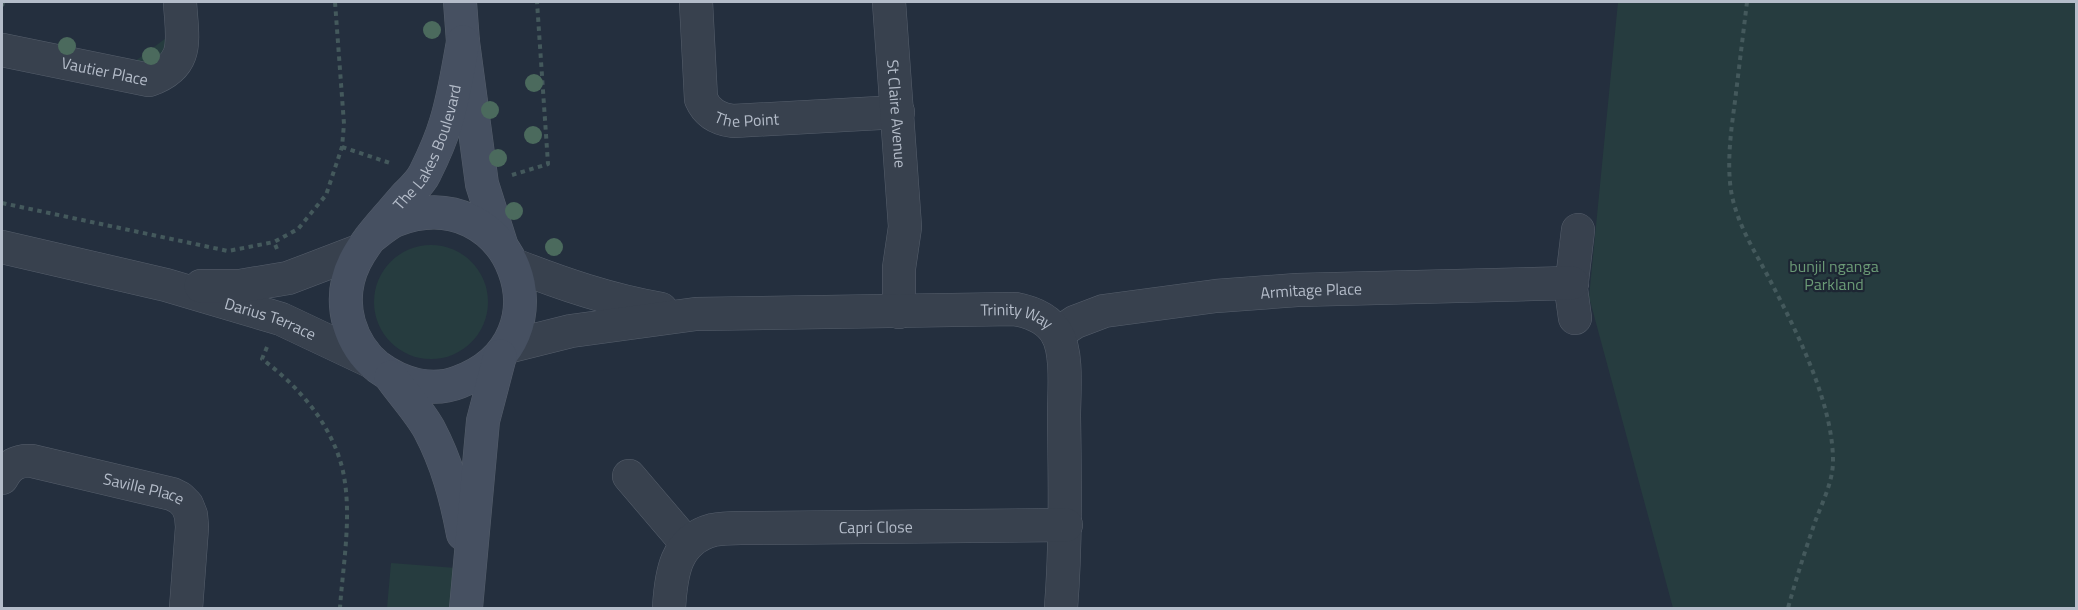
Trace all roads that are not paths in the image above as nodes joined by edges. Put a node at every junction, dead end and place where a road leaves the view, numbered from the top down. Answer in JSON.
{"nodes":[{"id":1,"x":180,"y":2,"type":"edge"},
{"id":2,"x":460,"y":2,"type":"edge"},
{"id":3,"x":696,"y":2,"type":"edge"},
{"id":4,"x":889,"y":2,"type":"edge"},
{"id":5,"x":463,"y":42,"type":"junction"},
{"id":6,"x":2,"y":50,"type":"edge"},
{"id":7,"x":898,"y":112,"type":"junction"},
{"id":8,"x":1578,"y":230,"type":"dead end"},
{"id":9,"x":364,"y":245,"type":"junction"},
{"id":10,"x":2,"y":247,"type":"edge"},
{"id":11,"x":507,"y":255,"type":"junction"},
{"id":12,"x":1572,"y":283,"type":"junction"},
{"id":13,"x":166,"y":285,"type":"junction"},
{"id":14,"x":909,"y":312,"type":"junction"},
{"id":15,"x":696,"y":314,"type":"junction"},
{"id":16,"x":1575,"y":318,"type":"dead end"},
{"id":17,"x":1057,"y":334,"type":"junction"},
{"id":18,"x":504,"y":352,"type":"junction"},
{"id":19,"x":380,"y":369,"type":"junction"},
{"id":20,"x":629,"y":476,"type":"dead end"},
{"id":21,"x":2,"y":478,"type":"edge"},
{"id":22,"x":1066,"y":525,"type":"junction"},
{"id":23,"x":687,"y":543,"type":"junction"},
{"id":24,"x":470,"y":566,"type":"junction"},
{"id":25,"x":186,"y":609,"type":"edge"},
{"id":26,"x":466,"y":609,"type":"edge"},
{"id":27,"x":669,"y":609,"type":"edge"},
{"id":28,"x":1061,"y":609,"type":"edge"}],
"edges":[{"from":1,"to":6,"type":"street","name":"Vautier Place"},
{"from":2,"to":5,"type":"street","name":"The Lakes Boulevard"},
{"from":3,"to":7,"type":"street","name":"The Point"},
{"from":4,"to":7,"type":"street","name":"St Claire Avenue"},
{"from":5,"to":9,"type":"street","name":"The Lakes Boulevard"},
{"from":5,"to":11,"type":"street","name":"The Lakes Boulevard"},
{"from":7,"to":14,"type":"street","name":"St Claire Avenue"},
{"from":8,"to":12,"type":"street"},
{"from":9,"to":11,"type":"street"},
{"from":9,"to":13,"type":"street","name":"Darius Terrace"},
{"from":9,"to":19,"type":"street"},
{"from":10,"to":13,"type":"street","name":"Darius Terrace"},
{"from":11,"to":15,"type":"street","name":"Trinity Way"},
{"from":11,"to":18,"type":"street"},
{"from":12,"to":16,"type":"street"},
{"from":12,"to":17,"type":"street","name":"Armitage Place"},
{"from":13,"to":19,"type":"street","name":"Darius Terrace"},
{"from":14,"to":15,"type":"street","name":"Trinity Way"},
{"from":14,"to":17,"type":"street","name":"Trinity Way"},
{"from":15,"to":18,"type":"street","name":"Trinity Way"},
{"from":17,"to":22,"type":"street","name":"Trinity Way"},
{"from":18,"to":19,"type":"street"},
{"from":18,"to":24,"type":"street"},
{"from":19,"to":24,"type":"street"},
{"from":20,"to":23,"type":"street"},
{"from":21,"to":25,"type":"street","name":"Saville Place"},
{"from":22,"to":23,"type":"street","name":"Capri Close"},
{"from":22,"to":28,"type":"street","name":"Trinity Way"},
{"from":23,"to":27,"type":"street"},
{"from":24,"to":26,"type":"street"}]}
